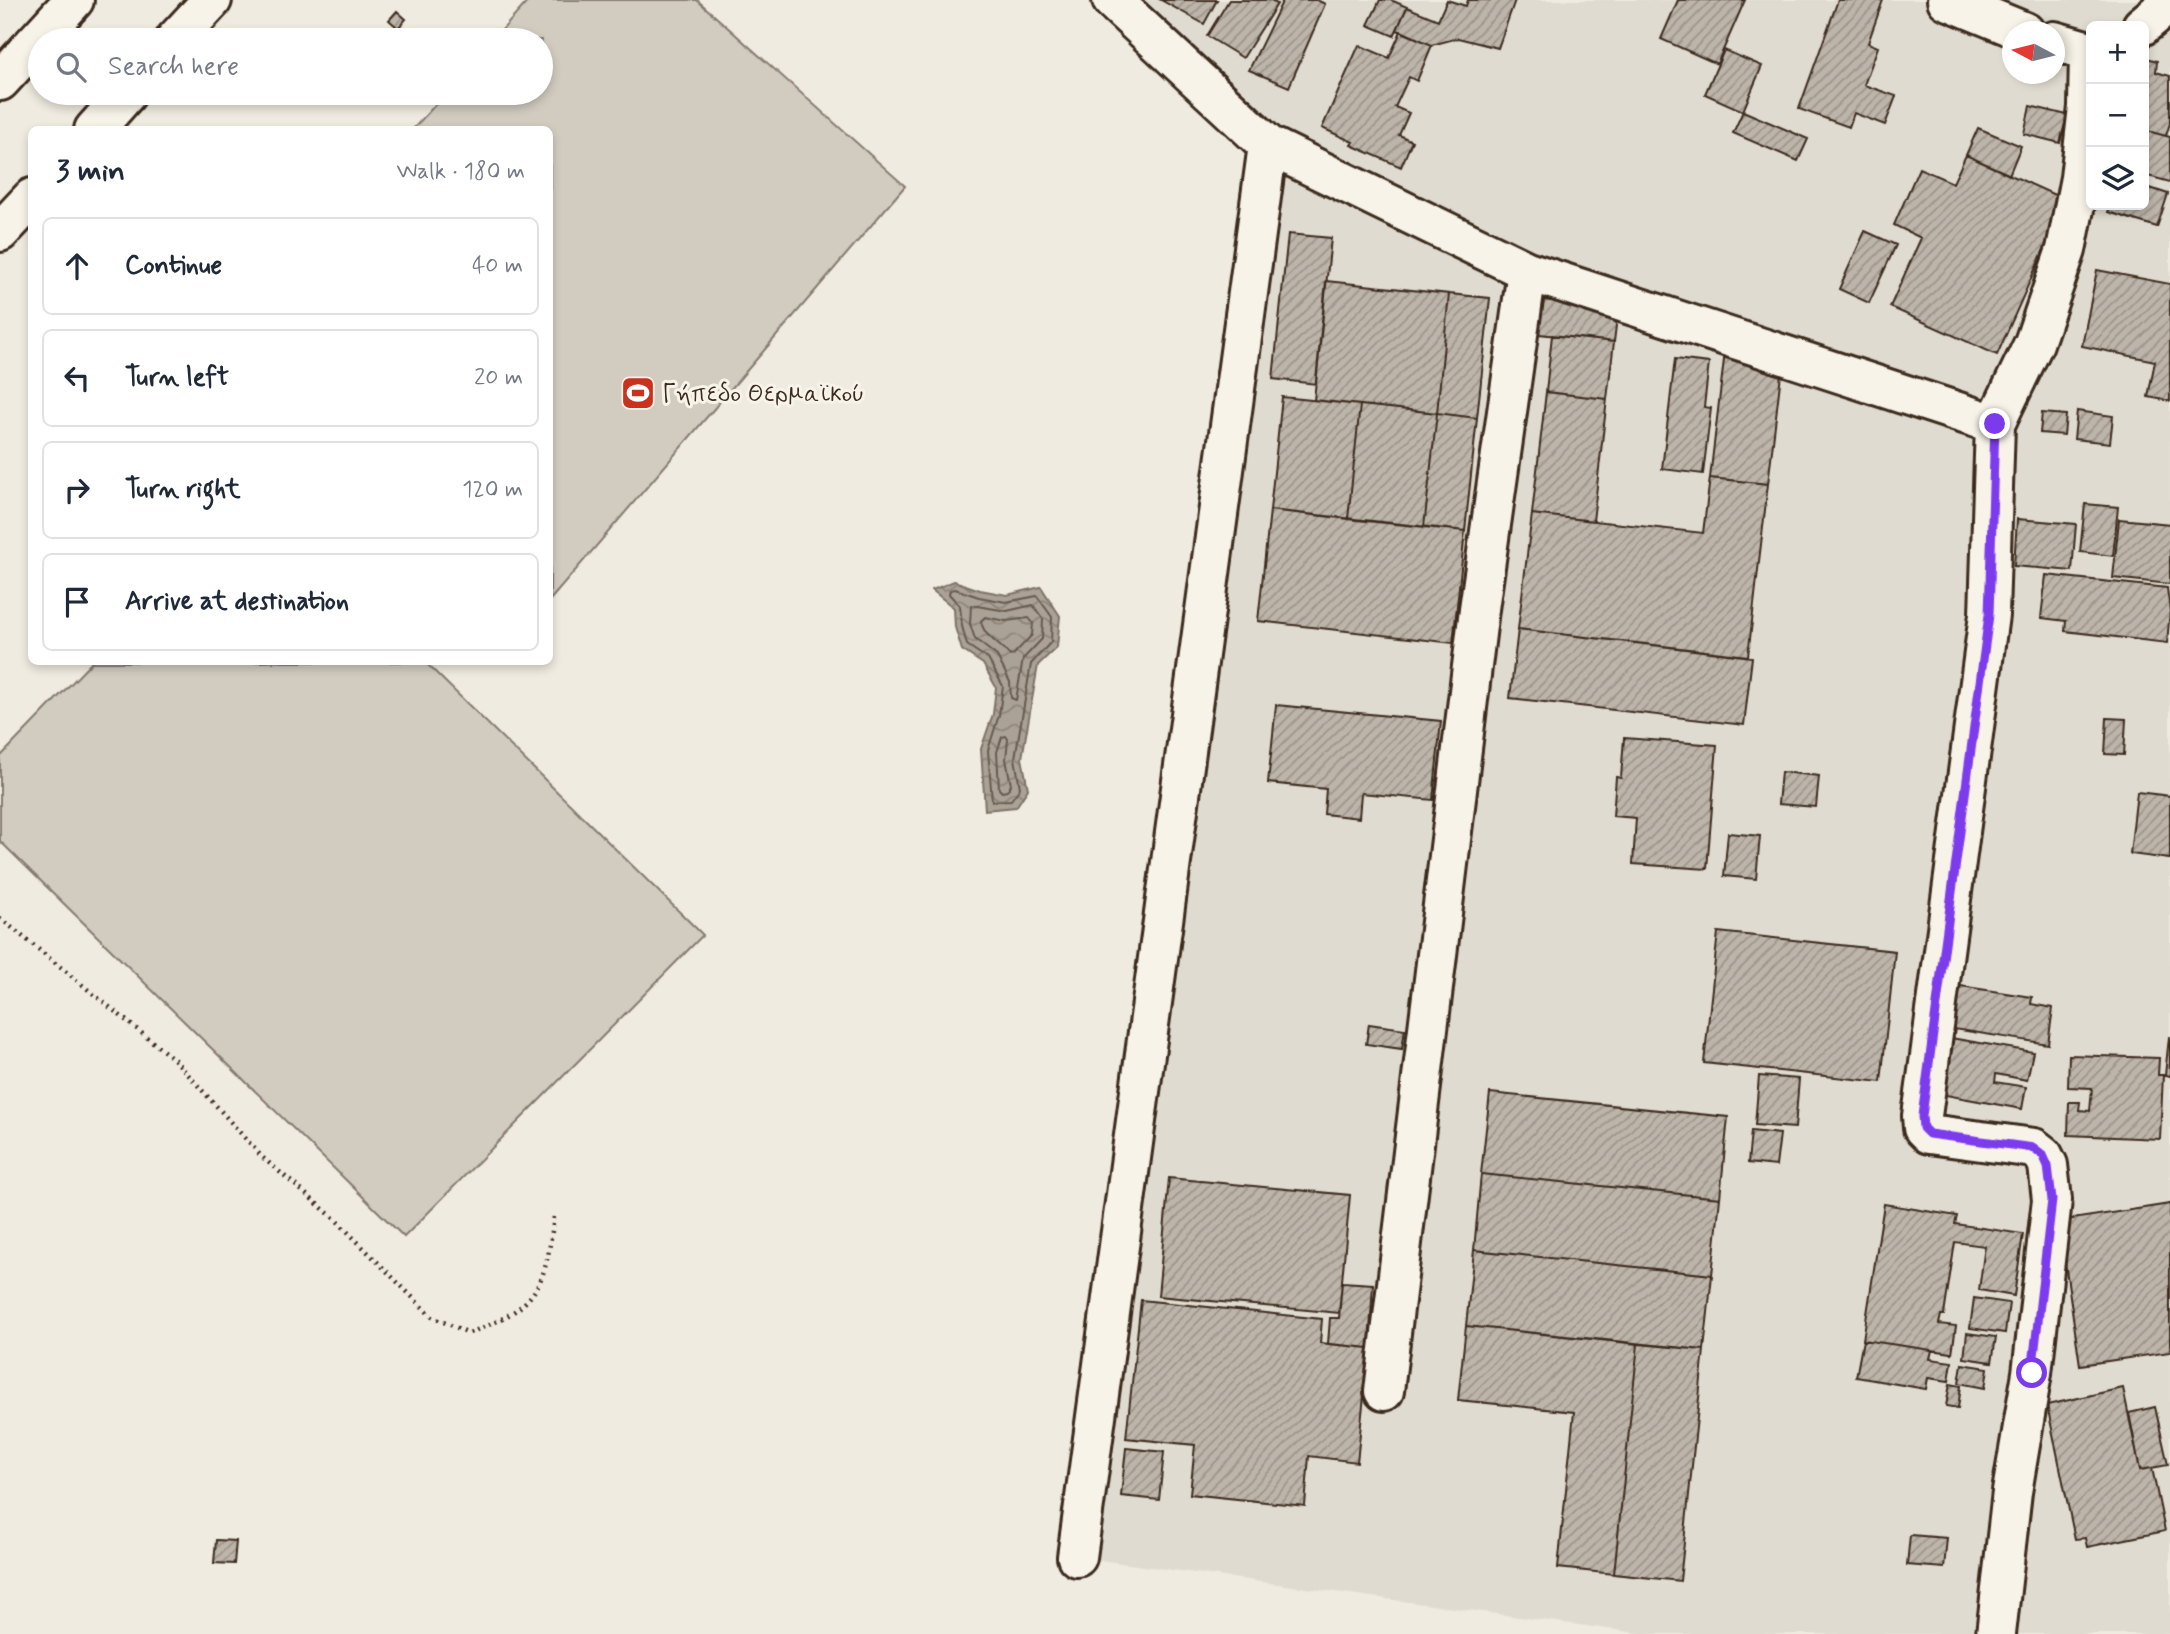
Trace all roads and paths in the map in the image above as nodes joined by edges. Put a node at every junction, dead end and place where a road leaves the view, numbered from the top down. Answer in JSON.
{"nodes":[{"id":1,"x":74,"y":0,"type":"edge"},
{"id":2,"x":212,"y":0,"type":"edge"},
{"id":3,"x":1112,"y":0,"type":"edge"},
{"id":4,"x":1947,"y":0,"type":"edge"},
{"id":5,"x":2167,"y":0,"type":"edge"},
{"id":6,"x":2148,"y":21,"type":"edge"},
{"id":7,"x":2002,"y":23,"type":"edge"},
{"id":8,"x":48,"y":28,"type":"edge"},
{"id":9,"x":186,"y":28,"type":"edge"},
{"id":10,"x":2078,"y":47,"type":"edge"},
{"id":11,"x":28,"y":50,"type":"edge"},
{"id":12,"x":0,"y":81,"type":"edge"},
{"id":13,"x":116,"y":105,"type":"edge"},
{"id":14,"x":98,"y":126,"type":"edge"},
{"id":15,"x":1268,"y":145,"type":"junction"},
{"id":16,"x":28,"y":202,"type":"edge"},
{"id":17,"x":0,"y":232,"type":"edge"},
{"id":18,"x":1527,"y":271,"type":"junction"},
{"id":19,"x":1995,"y":424,"type":"junction"},
{"id":20,"x":0,"y":918,"type":"edge"},
{"id":21,"x":554,"y":1216,"type":"dead end"},
{"id":22,"x":1384,"y":1391,"type":"dead end"},
{"id":23,"x":1077,"y":1557,"type":"dead end"},
{"id":24,"x":1996,"y":1634,"type":"edge"}],
"edges":[{"from":1,"to":8,"type":"street"},
{"from":2,"to":9,"type":"street"},
{"from":3,"to":15,"type":"street"},
{"from":4,"to":7,"type":"street"},
{"from":5,"to":6,"type":"street"},
{"from":10,"to":19,"type":"street"},
{"from":11,"to":12,"type":"street"},
{"from":13,"to":14,"type":"street"},
{"from":15,"to":18,"type":"street"},
{"from":15,"to":23,"type":"street"},
{"from":16,"to":17,"type":"street"},
{"from":18,"to":19,"type":"street"},
{"from":18,"to":22,"type":"street"},
{"from":19,"to":24,"type":"street"},
{"from":20,"to":21,"type":"path"}]}
